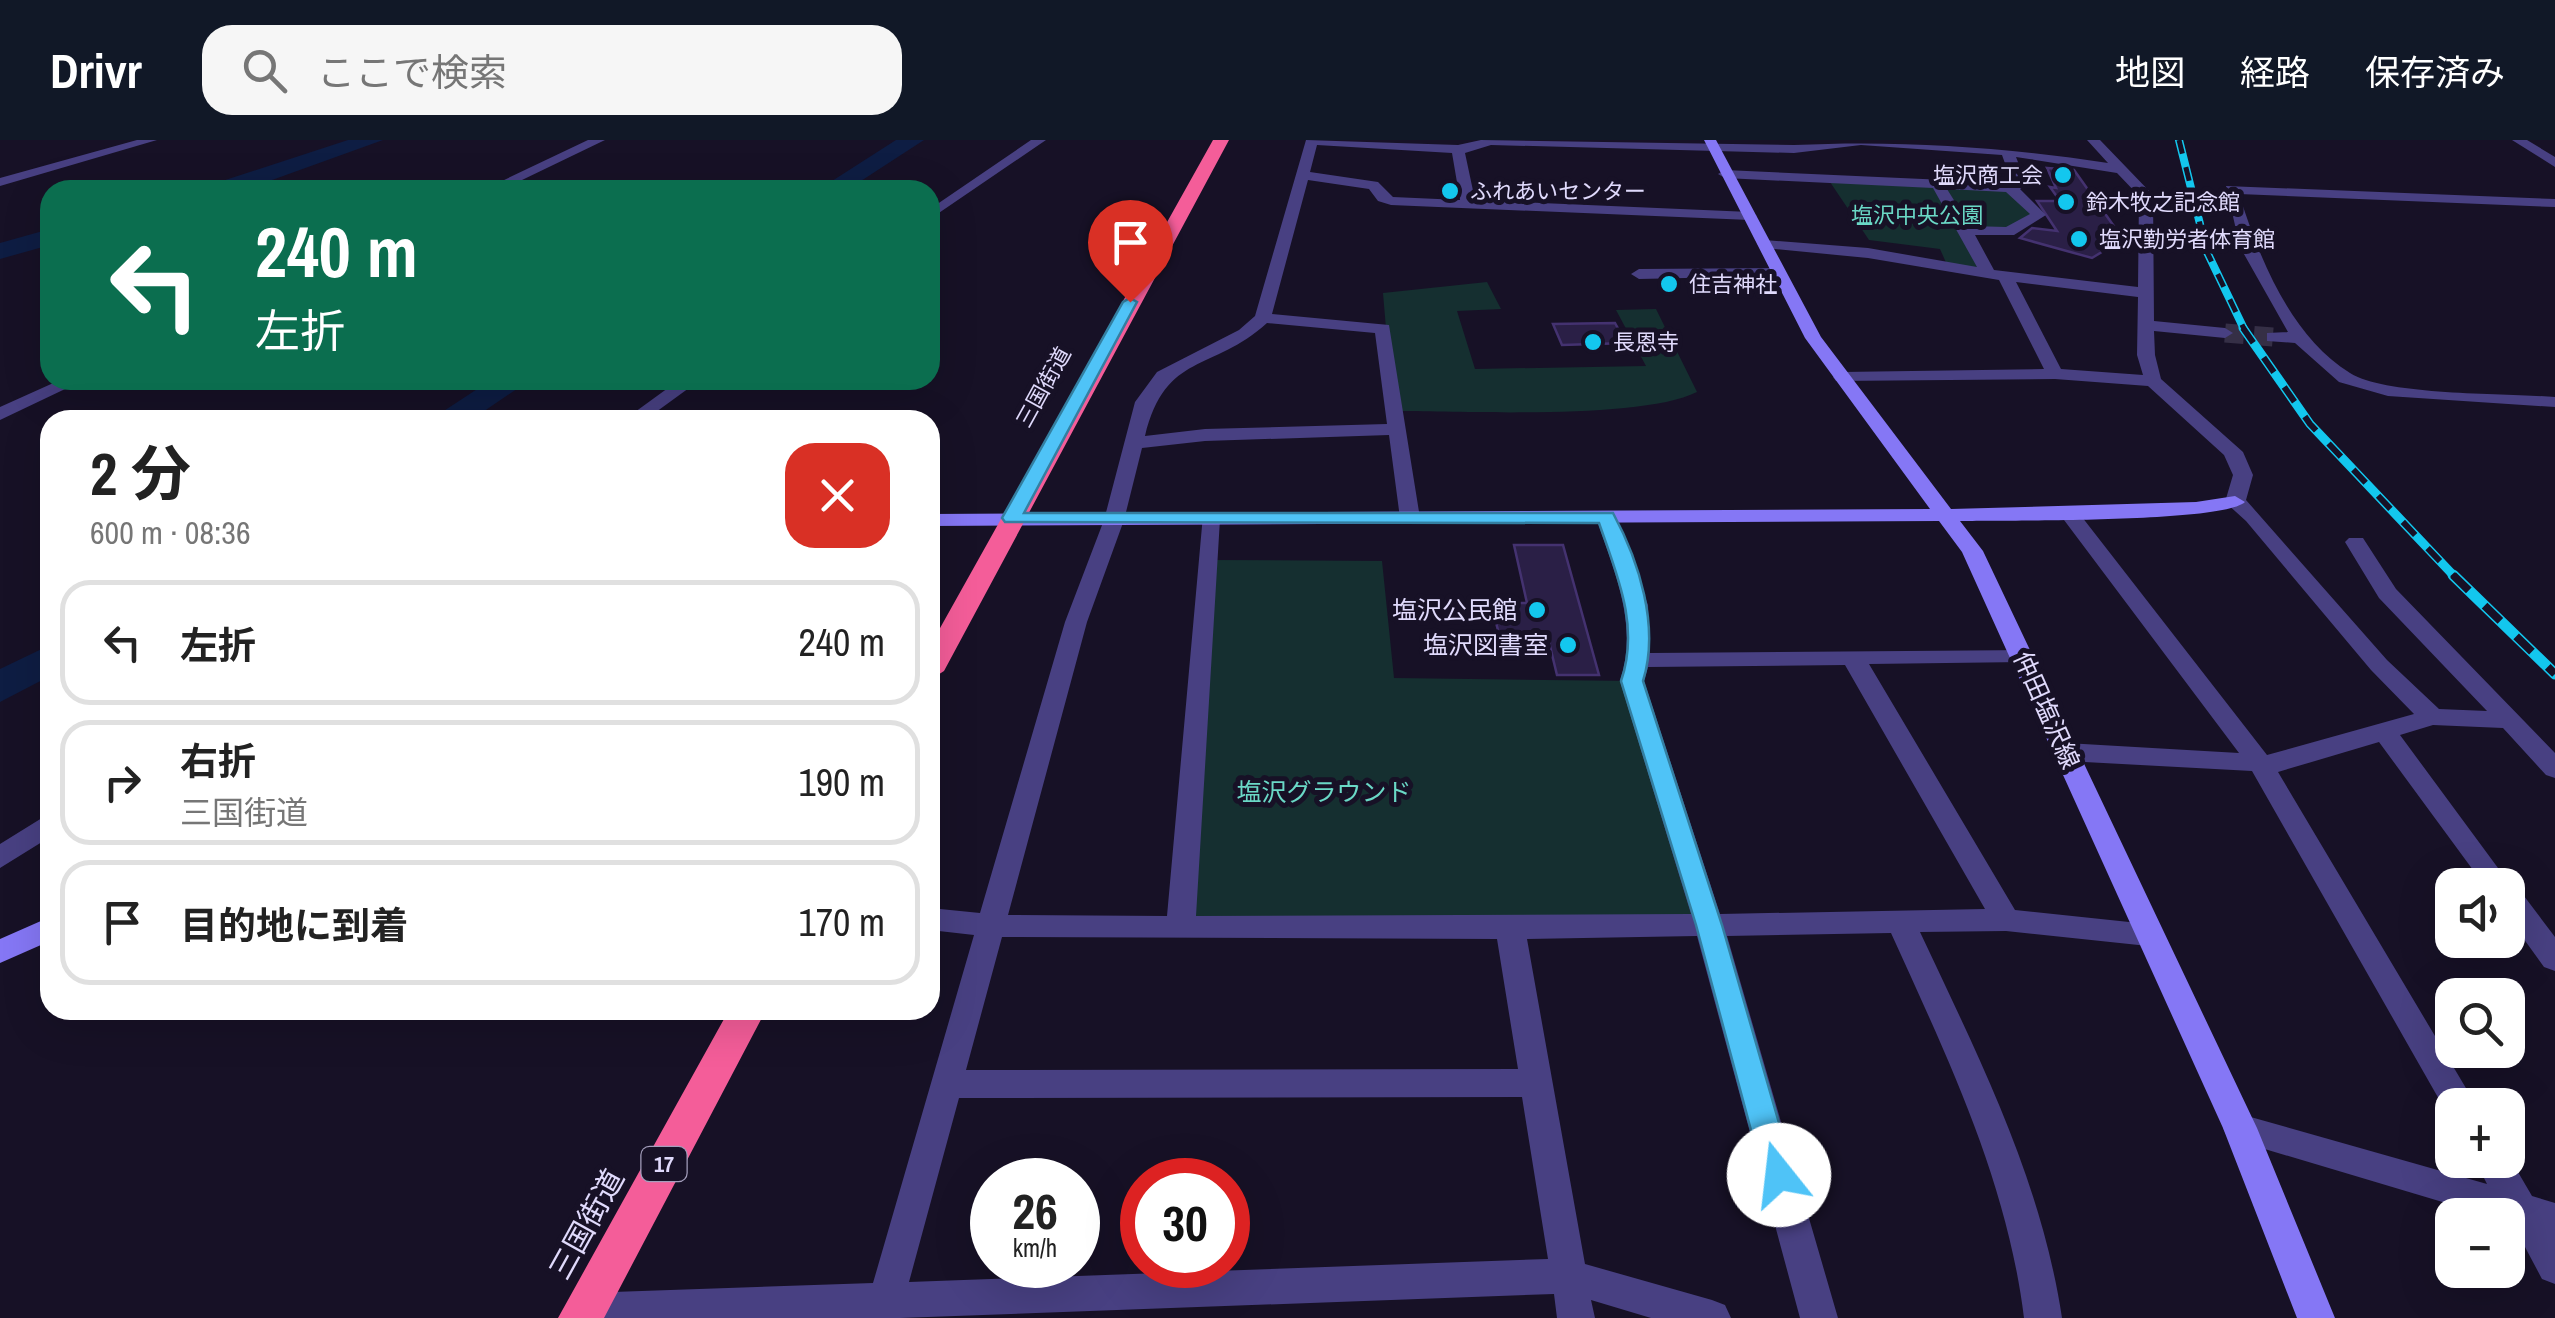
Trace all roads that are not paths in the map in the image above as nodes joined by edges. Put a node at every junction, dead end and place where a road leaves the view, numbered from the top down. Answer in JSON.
{"nodes":[{"id":1,"x":151,"y":140,"type":"edge"},
{"id":2,"x":599,"y":140,"type":"edge"},
{"id":3,"x":1040,"y":140,"type":"edge"},
{"id":4,"x":1221,"y":140,"type":"edge"},
{"id":5,"x":1312,"y":140,"type":"edge"},
{"id":6,"x":1488,"y":140,"type":"edge"},
{"id":7,"x":2093,"y":140,"type":"edge"},
{"id":8,"x":2518,"y":140,"type":"edge"},
{"id":9,"x":1861,"y":141,"type":"edge"},
{"id":10,"x":1712,"y":143,"type":"edge"},
{"id":11,"x":1458,"y":149,"type":"junction"},
{"id":12,"x":2007,"y":152,"type":"junction"},
{"id":13,"x":2555,"y":162,"type":"edge"},
{"id":14,"x":2120,"y":169,"type":"junction"},
{"id":15,"x":1725,"y":174,"type":"junction"},
{"id":16,"x":1301,"y":175,"type":"junction"},
{"id":17,"x":512,"y":180,"type":"edge"},
{"id":18,"x":0,"y":182,"type":"edge"},
{"id":19,"x":1937,"y":184,"type":"junction"},
{"id":20,"x":2010,"y":188,"type":"junction"},
{"id":21,"x":1468,"y":202,"type":"junction"},
{"id":22,"x":2555,"y":204,"type":"edge"},
{"id":23,"x":940,"y":208,"type":"edge"},
{"id":24,"x":1750,"y":216,"type":"junction"},
{"id":25,"x":1965,"y":230,"type":"junction"},
{"id":26,"x":1764,"y":244,"type":"junction"},
{"id":27,"x":1777,"y":271,"type":"junction"},
{"id":28,"x":1639,"y":274,"type":"dead end"},
{"id":29,"x":1996,"y":275,"type":"junction"},
{"id":30,"x":2145,"y":293,"type":"junction"},
{"id":31,"x":1262,"y":318,"type":"junction"},
{"id":32,"x":2147,"y":325,"type":"junction"},
{"id":33,"x":2225,"y":333,"type":"tunnel mouth"},
{"id":34,"x":2273,"y":337,"type":"tunnel mouth"},
{"id":35,"x":2300,"y":338,"type":"junction"},
{"id":36,"x":2054,"y":374,"type":"junction"},
{"id":37,"x":1842,"y":377,"type":"junction"},
{"id":38,"x":2153,"y":381,"type":"junction"},
{"id":39,"x":52,"y":390,"type":"edge"},
{"id":40,"x":676,"y":390,"type":"edge"},
{"id":41,"x":2555,"y":402,"type":"edge"},
{"id":42,"x":648,"y":410,"type":"edge"},
{"id":43,"x":0,"y":414,"type":"edge"},
{"id":44,"x":1394,"y":430,"type":"junction"},
{"id":45,"x":1132,"y":442,"type":"junction"},
{"id":46,"x":2234,"y":502,"type":"junction"},
{"id":47,"x":2068,"y":512,"type":"junction"},
{"id":48,"x":1948,"y":515,"type":"junction"},
{"id":49,"x":1606,"y":517,"type":"junction"},
{"id":50,"x":1012,"y":518,"type":"junction"},
{"id":51,"x":1410,"y":518,"type":"junction"},
{"id":52,"x":1210,"y":519,"type":"junction"},
{"id":53,"x":940,"y":520,"type":"edge"},
{"id":54,"x":1114,"y":520,"type":"junction"},
{"id":55,"x":2356,"y":542,"type":"dead end"},
{"id":56,"x":940,"y":652,"type":"edge"},
{"id":57,"x":2024,"y":656,"type":"junction"},
{"id":58,"x":1853,"y":658,"type":"junction"},
{"id":59,"x":1639,"y":660,"type":"junction"},
{"id":60,"x":2432,"y":717,"type":"junction"},
{"id":61,"x":2510,"y":720,"type":"junction"},
{"id":62,"x":2384,"y":731,"type":"junction"},
{"id":63,"x":2066,"y":752,"type":"junction"},
{"id":64,"x":2260,"y":763,"type":"junction"},
{"id":65,"x":2555,"y":770,"type":"edge"},
{"id":66,"x":40,"y":830,"type":"edge"},
{"id":67,"x":0,"y":858,"type":"edge"},
{"id":68,"x":2486,"y":868,"type":"edge"},
{"id":69,"x":2525,"y":919,"type":"edge"},
{"id":70,"x":940,"y":920,"type":"edge"},
{"id":71,"x":2006,"y":920,"type":"junction"},
{"id":72,"x":1900,"y":922,"type":"junction"},
{"id":73,"x":1709,"y":925,"type":"junction"},
{"id":74,"x":994,"y":926,"type":"junction"},
{"id":75,"x":1181,"y":926,"type":"junction"},
{"id":76,"x":1510,"y":928,"type":"junction"},
{"id":77,"x":40,"y":933,"type":"edge"},
{"id":78,"x":2148,"y":935,"type":"junction"},
{"id":79,"x":0,"y":952,"type":"edge"},
{"id":80,"x":2555,"y":959,"type":"edge"},
{"id":81,"x":743,"y":1020,"type":"edge"},
{"id":82,"x":1536,"y":1082,"type":"junction"},
{"id":83,"x":945,"y":1084,"type":"junction"},
{"id":84,"x":2450,"y":1088,"type":"edge"},
{"id":85,"x":2240,"y":1128,"type":"junction"},
{"id":86,"x":2491,"y":1198,"type":"edge"},
{"id":87,"x":2525,"y":1208,"type":"edge"},
{"id":88,"x":2525,"y":1215,"type":"edge"},
{"id":89,"x":2555,"y":1219,"type":"edge"},
{"id":90,"x":2555,"y":1267,"type":"edge"},
{"id":91,"x":1568,"y":1276,"type":"junction"},
{"id":92,"x":884,"y":1308,"type":"edge"},
{"id":93,"x":582,"y":1314,"type":"edge"},
{"id":94,"x":1576,"y":1318,"type":"edge"},
{"id":95,"x":1712,"y":1318,"type":"edge"},
{"id":96,"x":1818,"y":1318,"type":"edge"},
{"id":97,"x":2043,"y":1318,"type":"edge"},
{"id":98,"x":2316,"y":1318,"type":"edge"}],
"edges":[{"from":1,"to":18,"type":"street"},
{"from":2,"to":17,"type":"street"},
{"from":3,"to":23,"type":"street"},
{"from":4,"to":50,"type":"highway","name":"三国街道"},
{"from":5,"to":11,"type":"street"},
{"from":5,"to":16,"type":"street"},
{"from":6,"to":10,"type":"street"},
{"from":6,"to":11,"type":"street"},
{"from":7,"to":14,"type":"street"},
{"from":8,"to":13,"type":"street"},
{"from":9,"to":10,"type":"street"},
{"from":9,"to":12,"type":"street"},
{"from":10,"to":15,"type":"main road","name":"仲田塩沢線"},
{"from":11,"to":21,"type":"street"},
{"from":12,"to":14,"type":"street"},
{"from":12,"to":20,"type":"street"},
{"from":14,"to":30,"type":"street"},
{"from":15,"to":19,"type":"street"},
{"from":15,"to":24,"type":"main road","name":"仲田塩沢線"},
{"from":16,"to":21,"type":"street"},
{"from":16,"to":31,"type":"street"},
{"from":19,"to":20,"type":"street"},
{"from":19,"to":25,"type":"street"},
{"from":20,"to":25,"type":"street"},
{"from":21,"to":24,"type":"street"},
{"from":22,"to":35,"type":"street"},
{"from":24,"to":26,"type":"main road","name":"仲田塩沢線"},
{"from":25,"to":29,"type":"street"},
{"from":26,"to":27,"type":"main road","name":"仲田塩沢線"},
{"from":26,"to":29,"type":"street"},
{"from":27,"to":28,"type":"street"},
{"from":27,"to":37,"type":"main road","name":"仲田塩沢線"},
{"from":29,"to":30,"type":"street"},
{"from":29,"to":36,"type":"street"},
{"from":30,"to":32,"type":"street"},
{"from":31,"to":44,"type":"street"},
{"from":31,"to":45,"type":"street"},
{"from":32,"to":33,"type":"street"},
{"from":32,"to":38,"type":"street"},
{"from":34,"to":35,"type":"street"},
{"from":35,"to":41,"type":"street"},
{"from":36,"to":37,"type":"street"},
{"from":36,"to":38,"type":"street"},
{"from":37,"to":48,"type":"main road","name":"仲田塩沢線"},
{"from":38,"to":46,"type":"street"},
{"from":39,"to":43,"type":"street"},
{"from":40,"to":42,"type":"street"},
{"from":44,"to":45,"type":"street"},
{"from":44,"to":51,"type":"street"},
{"from":45,"to":54,"type":"street"},
{"from":46,"to":47,"type":"main road"},
{"from":46,"to":60,"type":"street"},
{"from":47,"to":48,"type":"main road"},
{"from":47,"to":64,"type":"street"},
{"from":48,"to":49,"type":"main road"},
{"from":48,"to":57,"type":"main road","name":"仲田塩沢線"},
{"from":49,"to":51,"type":"main road"},
{"from":49,"to":59,"type":"street"},
{"from":50,"to":53,"type":"main road"},
{"from":50,"to":54,"type":"main road"},
{"from":50,"to":56,"type":"highway","name":"三国街道"},
{"from":51,"to":52,"type":"main road"},
{"from":52,"to":54,"type":"main road"},
{"from":52,"to":75,"type":"street"},
{"from":54,"to":74,"type":"street"},
{"from":55,"to":61,"type":"street"},
{"from":57,"to":58,"type":"street"},
{"from":57,"to":63,"type":"main road","name":"仲田塩沢線"},
{"from":58,"to":59,"type":"street"},
{"from":58,"to":71,"type":"street"},
{"from":59,"to":73,"type":"street"},
{"from":60,"to":61,"type":"street"},
{"from":60,"to":62,"type":"street"},
{"from":61,"to":65,"type":"street"},
{"from":62,"to":64,"type":"street"},
{"from":62,"to":68,"type":"street"},
{"from":63,"to":64,"type":"street"},
{"from":63,"to":78,"type":"main road","name":"仲田塩沢線"},
{"from":64,"to":84,"type":"street"},
{"from":66,"to":67,"type":"street"},
{"from":69,"to":80,"type":"street"},
{"from":70,"to":74,"type":"street"},
{"from":71,"to":72,"type":"street"},
{"from":71,"to":78,"type":"street"},
{"from":72,"to":73,"type":"street"},
{"from":72,"to":97,"type":"street"},
{"from":73,"to":76,"type":"street"},
{"from":73,"to":96,"type":"street"},
{"from":74,"to":75,"type":"street"},
{"from":74,"to":83,"type":"street"},
{"from":75,"to":76,"type":"street"},
{"from":76,"to":82,"type":"street"},
{"from":77,"to":79,"type":"main road"},
{"from":78,"to":85,"type":"main road","name":"仲田塩沢線"},
{"from":81,"to":93,"type":"highway","name":"三国街道","number":"17"},
{"from":82,"to":83,"type":"street"},
{"from":82,"to":91,"type":"street"},
{"from":83,"to":92,"type":"street"},
{"from":85,"to":86,"type":"street"},
{"from":85,"to":98,"type":"main road","name":"仲田塩沢線"},
{"from":87,"to":89,"type":"street"},
{"from":88,"to":90,"type":"street"},
{"from":91,"to":92,"type":"street"},
{"from":91,"to":94,"type":"street"},
{"from":91,"to":95,"type":"street"},
{"from":92,"to":93,"type":"street"}]}
